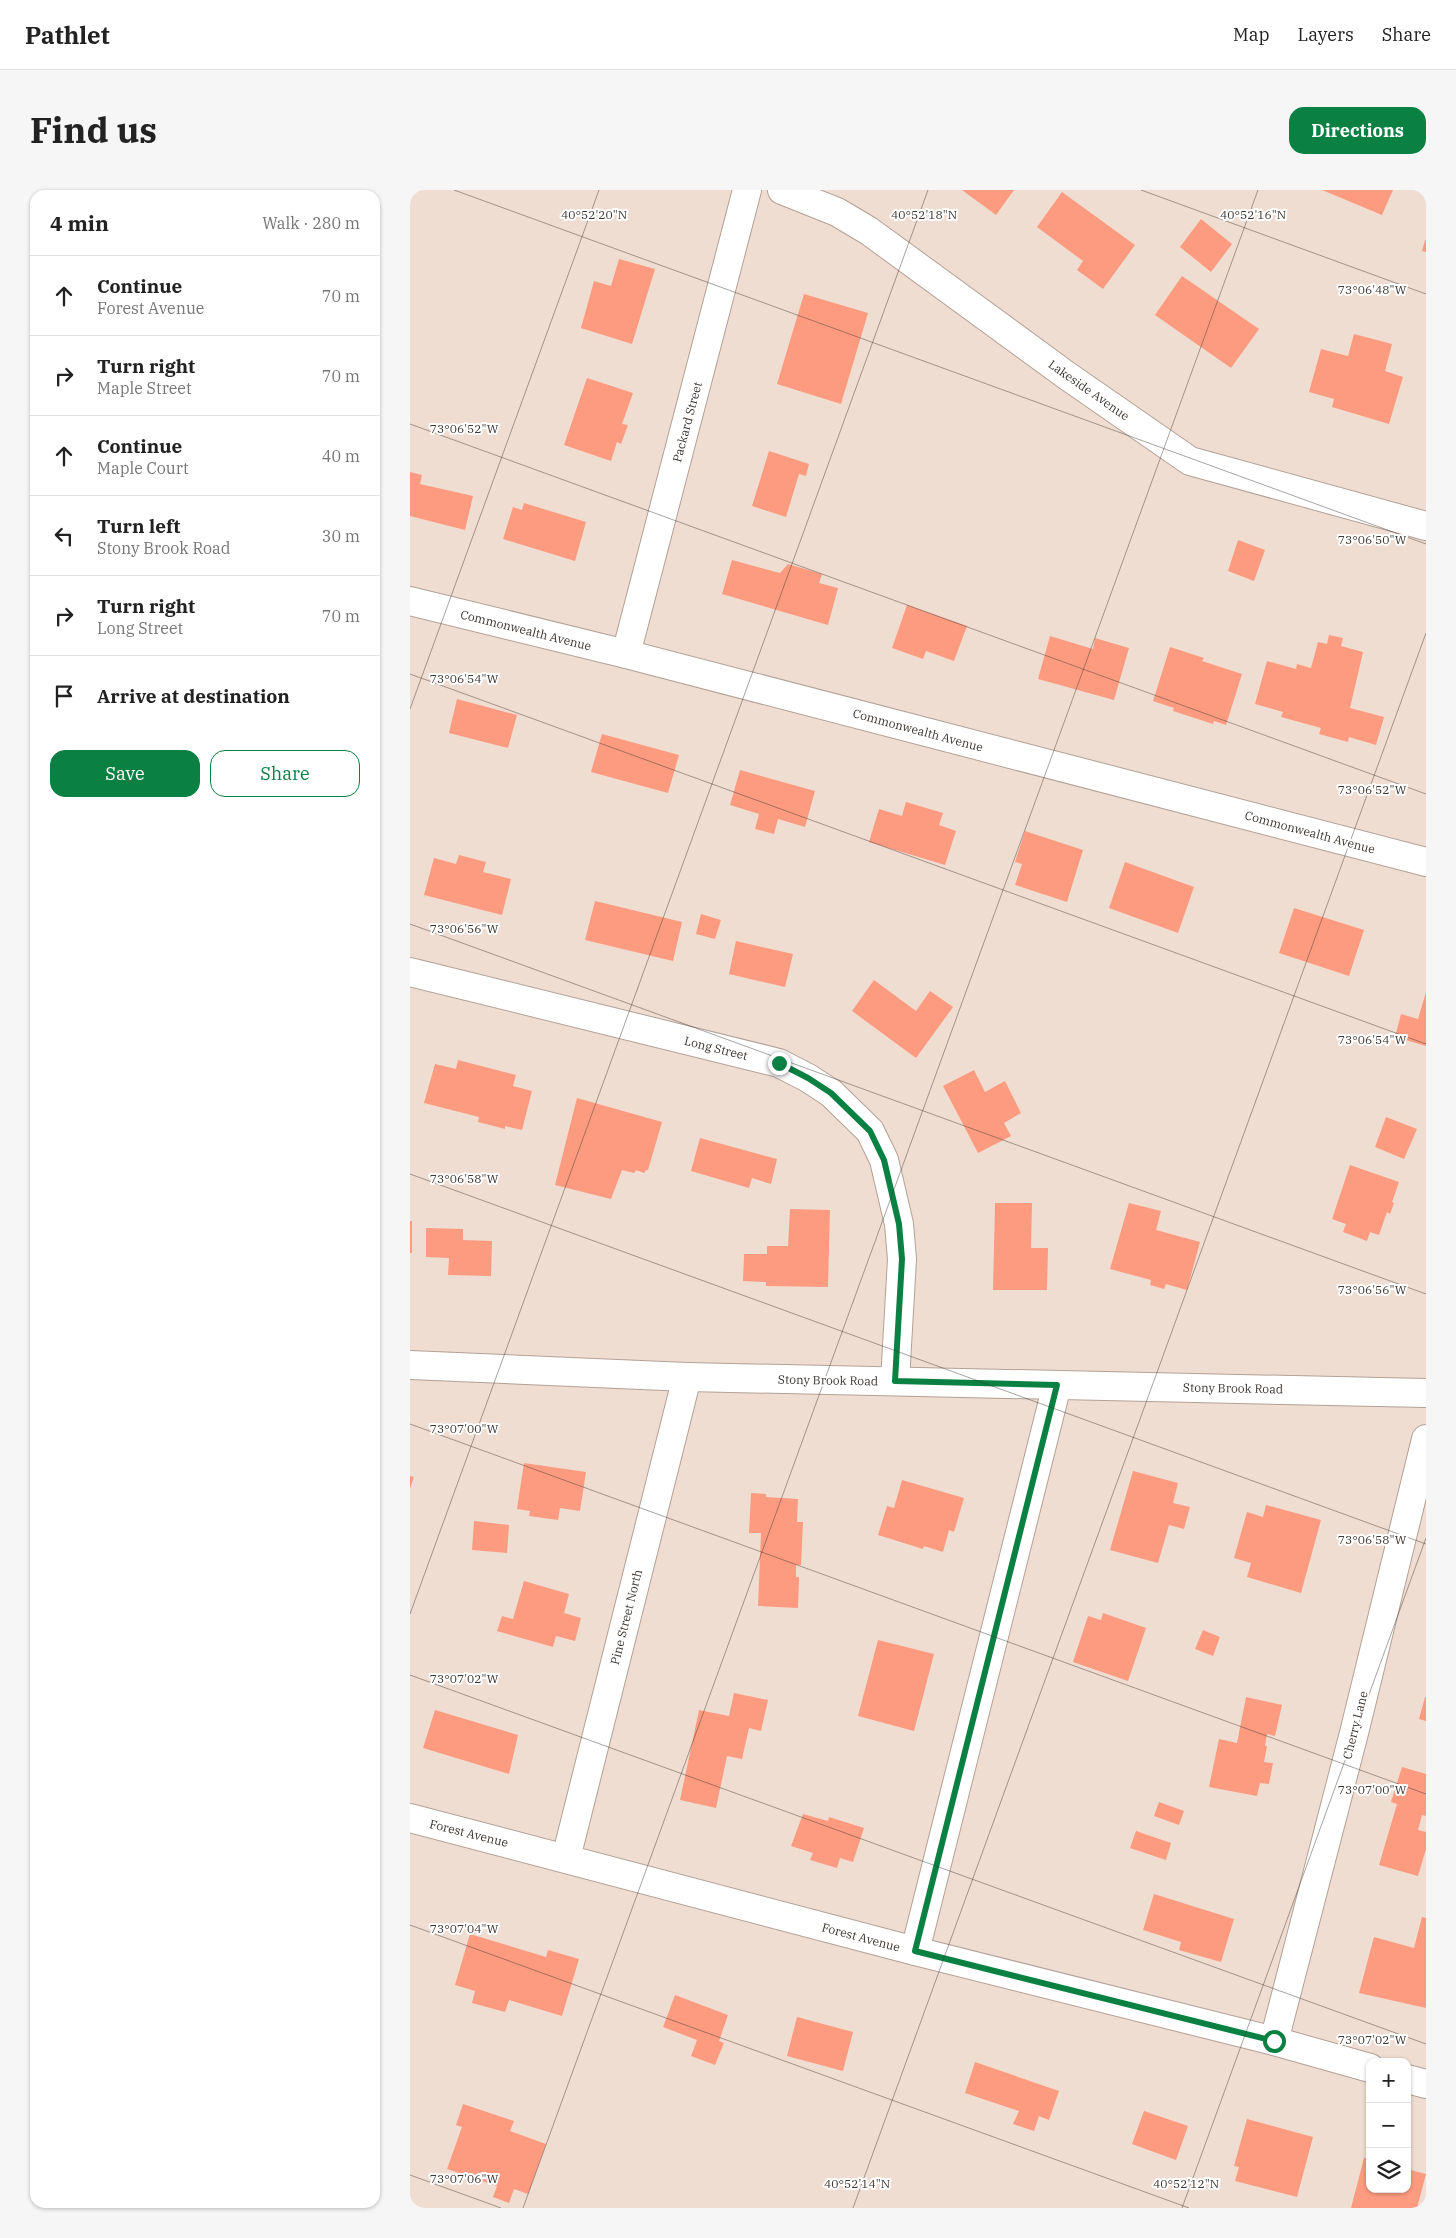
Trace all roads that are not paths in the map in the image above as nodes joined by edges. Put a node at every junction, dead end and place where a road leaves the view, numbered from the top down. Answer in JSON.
{"nodes":[{"id":1,"x":747,"y":190,"type":"edge"},
{"id":2,"x":782,"y":190,"type":"edge"},
{"id":3,"x":1426,"y":526,"type":"edge"},
{"id":4,"x":410,"y":601,"type":"edge"},
{"id":5,"x":626,"y":654,"type":"junction"},
{"id":6,"x":1426,"y":862,"type":"edge"},
{"id":7,"x":410,"y":972,"type":"edge"},
{"id":8,"x":410,"y":1365,"type":"edge"},
{"id":9,"x":687,"y":1377,"type":"junction"},
{"id":10,"x":895,"y":1381,"type":"junction"},
{"id":11,"x":1057,"y":1385,"type":"junction"},
{"id":12,"x":1426,"y":1393,"type":"edge"},
{"id":13,"x":1426,"y":1439,"type":"edge"},
{"id":14,"x":410,"y":1818,"type":"edge"},
{"id":15,"x":566,"y":1858,"type":"junction"},
{"id":16,"x":915,"y":1951,"type":"junction"},
{"id":17,"x":1274,"y":2041,"type":"junction"},
{"id":18,"x":1366,"y":2067,"type":"edge"},
{"id":19,"x":1411,"y":2080,"type":"edge"},
{"id":20,"x":1426,"y":2084,"type":"edge"}],
"edges":[{"from":1,"to":5,"type":"street","name":"Packard Street"},
{"from":2,"to":3,"type":"street","name":"Lakeside Avenue"},
{"from":4,"to":5,"type":"street","name":"Commonwealth Avenue"},
{"from":5,"to":6,"type":"street","name":"Commonwealth Avenue"},
{"from":7,"to":10,"type":"street","name":"Long Street"},
{"from":8,"to":9,"type":"street","name":"Stony Brook Road"},
{"from":9,"to":10,"type":"street","name":"Stony Brook Road"},
{"from":9,"to":15,"type":"street","name":"Pine Street North"},
{"from":10,"to":11,"type":"street","name":"Stony Brook Road"},
{"from":11,"to":12,"type":"street","name":"Stony Brook Road"},
{"from":11,"to":16,"type":"street"},
{"from":13,"to":17,"type":"street","name":"Cherry Lane"},
{"from":14,"to":15,"type":"street","name":"Forest Avenue"},
{"from":15,"to":16,"type":"street","name":"Forest Avenue"},
{"from":16,"to":17,"type":"street","name":"Forest Avenue"},
{"from":17,"to":18,"type":"street","name":"Forest Avenue"},
{"from":19,"to":20,"type":"street"}]}
